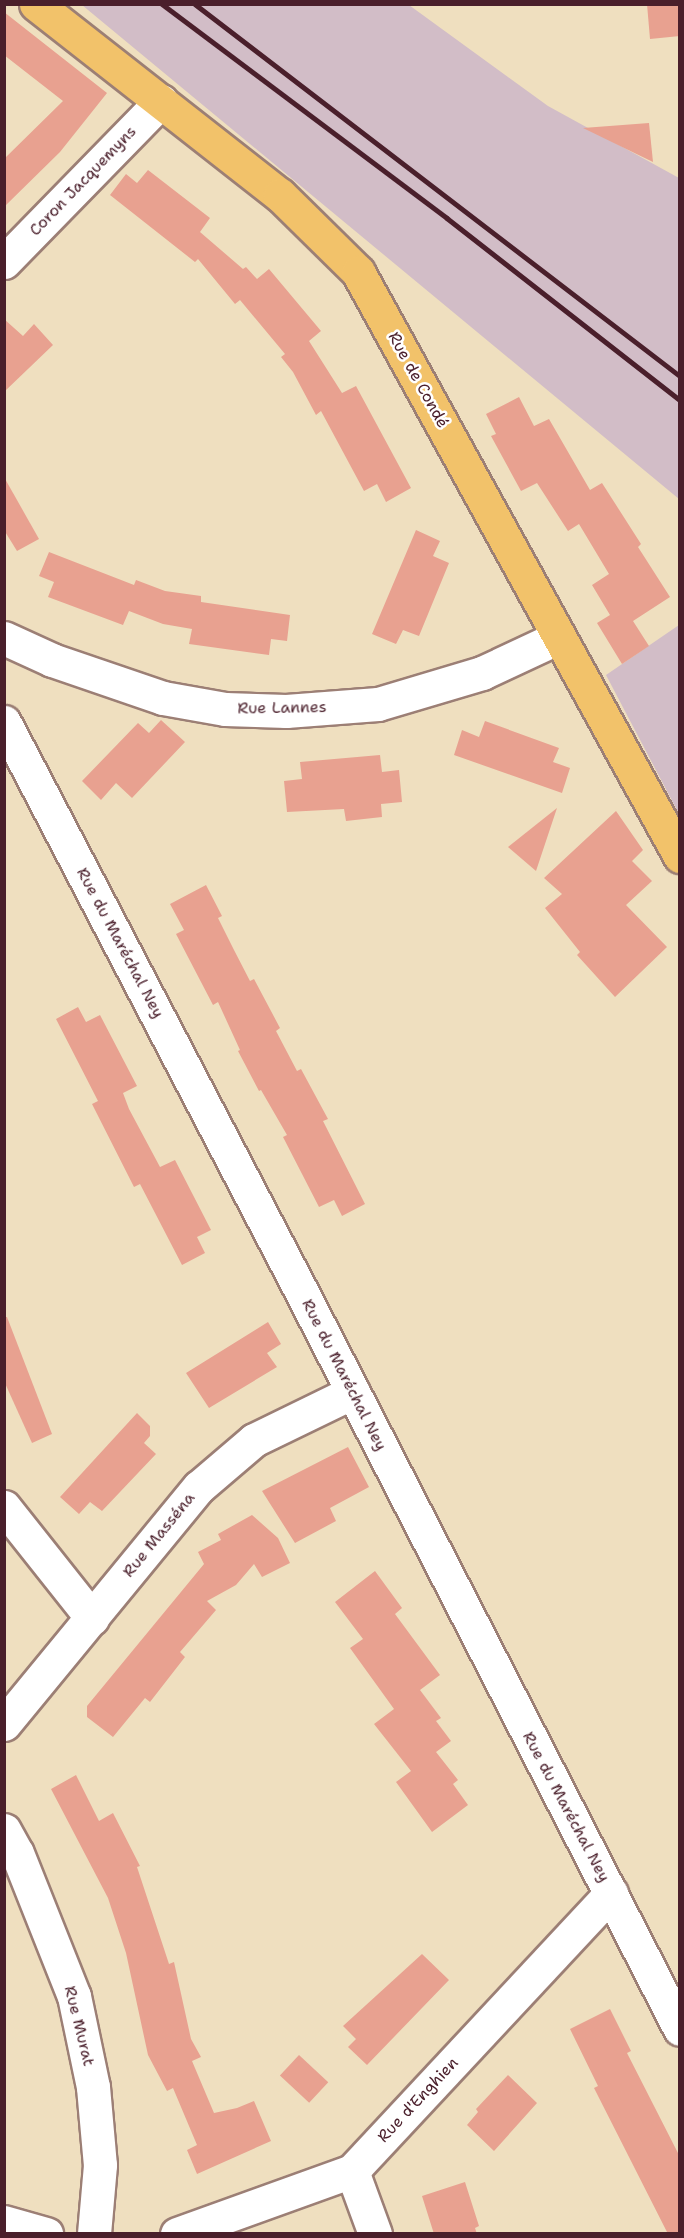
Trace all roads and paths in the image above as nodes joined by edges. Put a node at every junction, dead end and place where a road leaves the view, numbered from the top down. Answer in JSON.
{"nodes":[{"id":1,"x":36,"y":4,"type":"edge"},
{"id":2,"x":161,"y":101,"type":"junction"},
{"id":3,"x":4,"y":261,"type":"edge"},
{"id":4,"x":559,"y":637,"type":"junction"},
{"id":5,"x":4,"y":638,"type":"edge"},
{"id":6,"x":4,"y":722,"type":"edge"},
{"id":7,"x":680,"y":856,"type":"edge"},
{"id":8,"x":353,"y":1392,"type":"junction"},
{"id":9,"x":4,"y":1507,"type":"edge"},
{"id":10,"x":92,"y":1618,"type":"junction"},
{"id":11,"x":4,"y":1724,"type":"edge"},
{"id":12,"x":4,"y":1830,"type":"edge"},
{"id":13,"x":611,"y":1893,"type":"junction"},
{"id":14,"x":680,"y":2029,"type":"edge"},
{"id":15,"x":352,"y":2171,"type":"junction"},
{"id":16,"x":4,"y":2222,"type":"edge"},
{"id":17,"x":46,"y":2234,"type":"edge"},
{"id":18,"x":94,"y":2234,"type":"edge"},
{"id":19,"x":177,"y":2234,"type":"edge"},
{"id":20,"x":375,"y":2234,"type":"edge"}],
"edges":[{"from":1,"to":2,"type":"main road","name":"Rue de Condé"},
{"from":2,"to":3,"type":"street","name":"Coron Jacquemyns"},
{"from":2,"to":4,"type":"main road","name":"Rue de Condé"},
{"from":4,"to":5,"type":"street","name":"Rue Lannes"},
{"from":4,"to":7,"type":"main road","name":"Rue de Condé"},
{"from":6,"to":8,"type":"street","name":"Rue du Maréchal Ney"},
{"from":8,"to":10,"type":"street","name":"Rue Masséna"},
{"from":8,"to":13,"type":"street","name":"Rue du Maréchal Ney"},
{"from":9,"to":10,"type":"street"},
{"from":10,"to":11,"type":"street","name":"Rue Masséna"},
{"from":12,"to":18,"type":"street","name":"Rue Murat"},
{"from":13,"to":14,"type":"street","name":"Rue du Maréchal Ney"},
{"from":13,"to":15,"type":"street","name":"Rue d'Enghien"},
{"from":15,"to":19,"type":"street","name":"Rue d'Enghien"},
{"from":15,"to":20,"type":"street"},
{"from":16,"to":17,"type":"street"}]}
